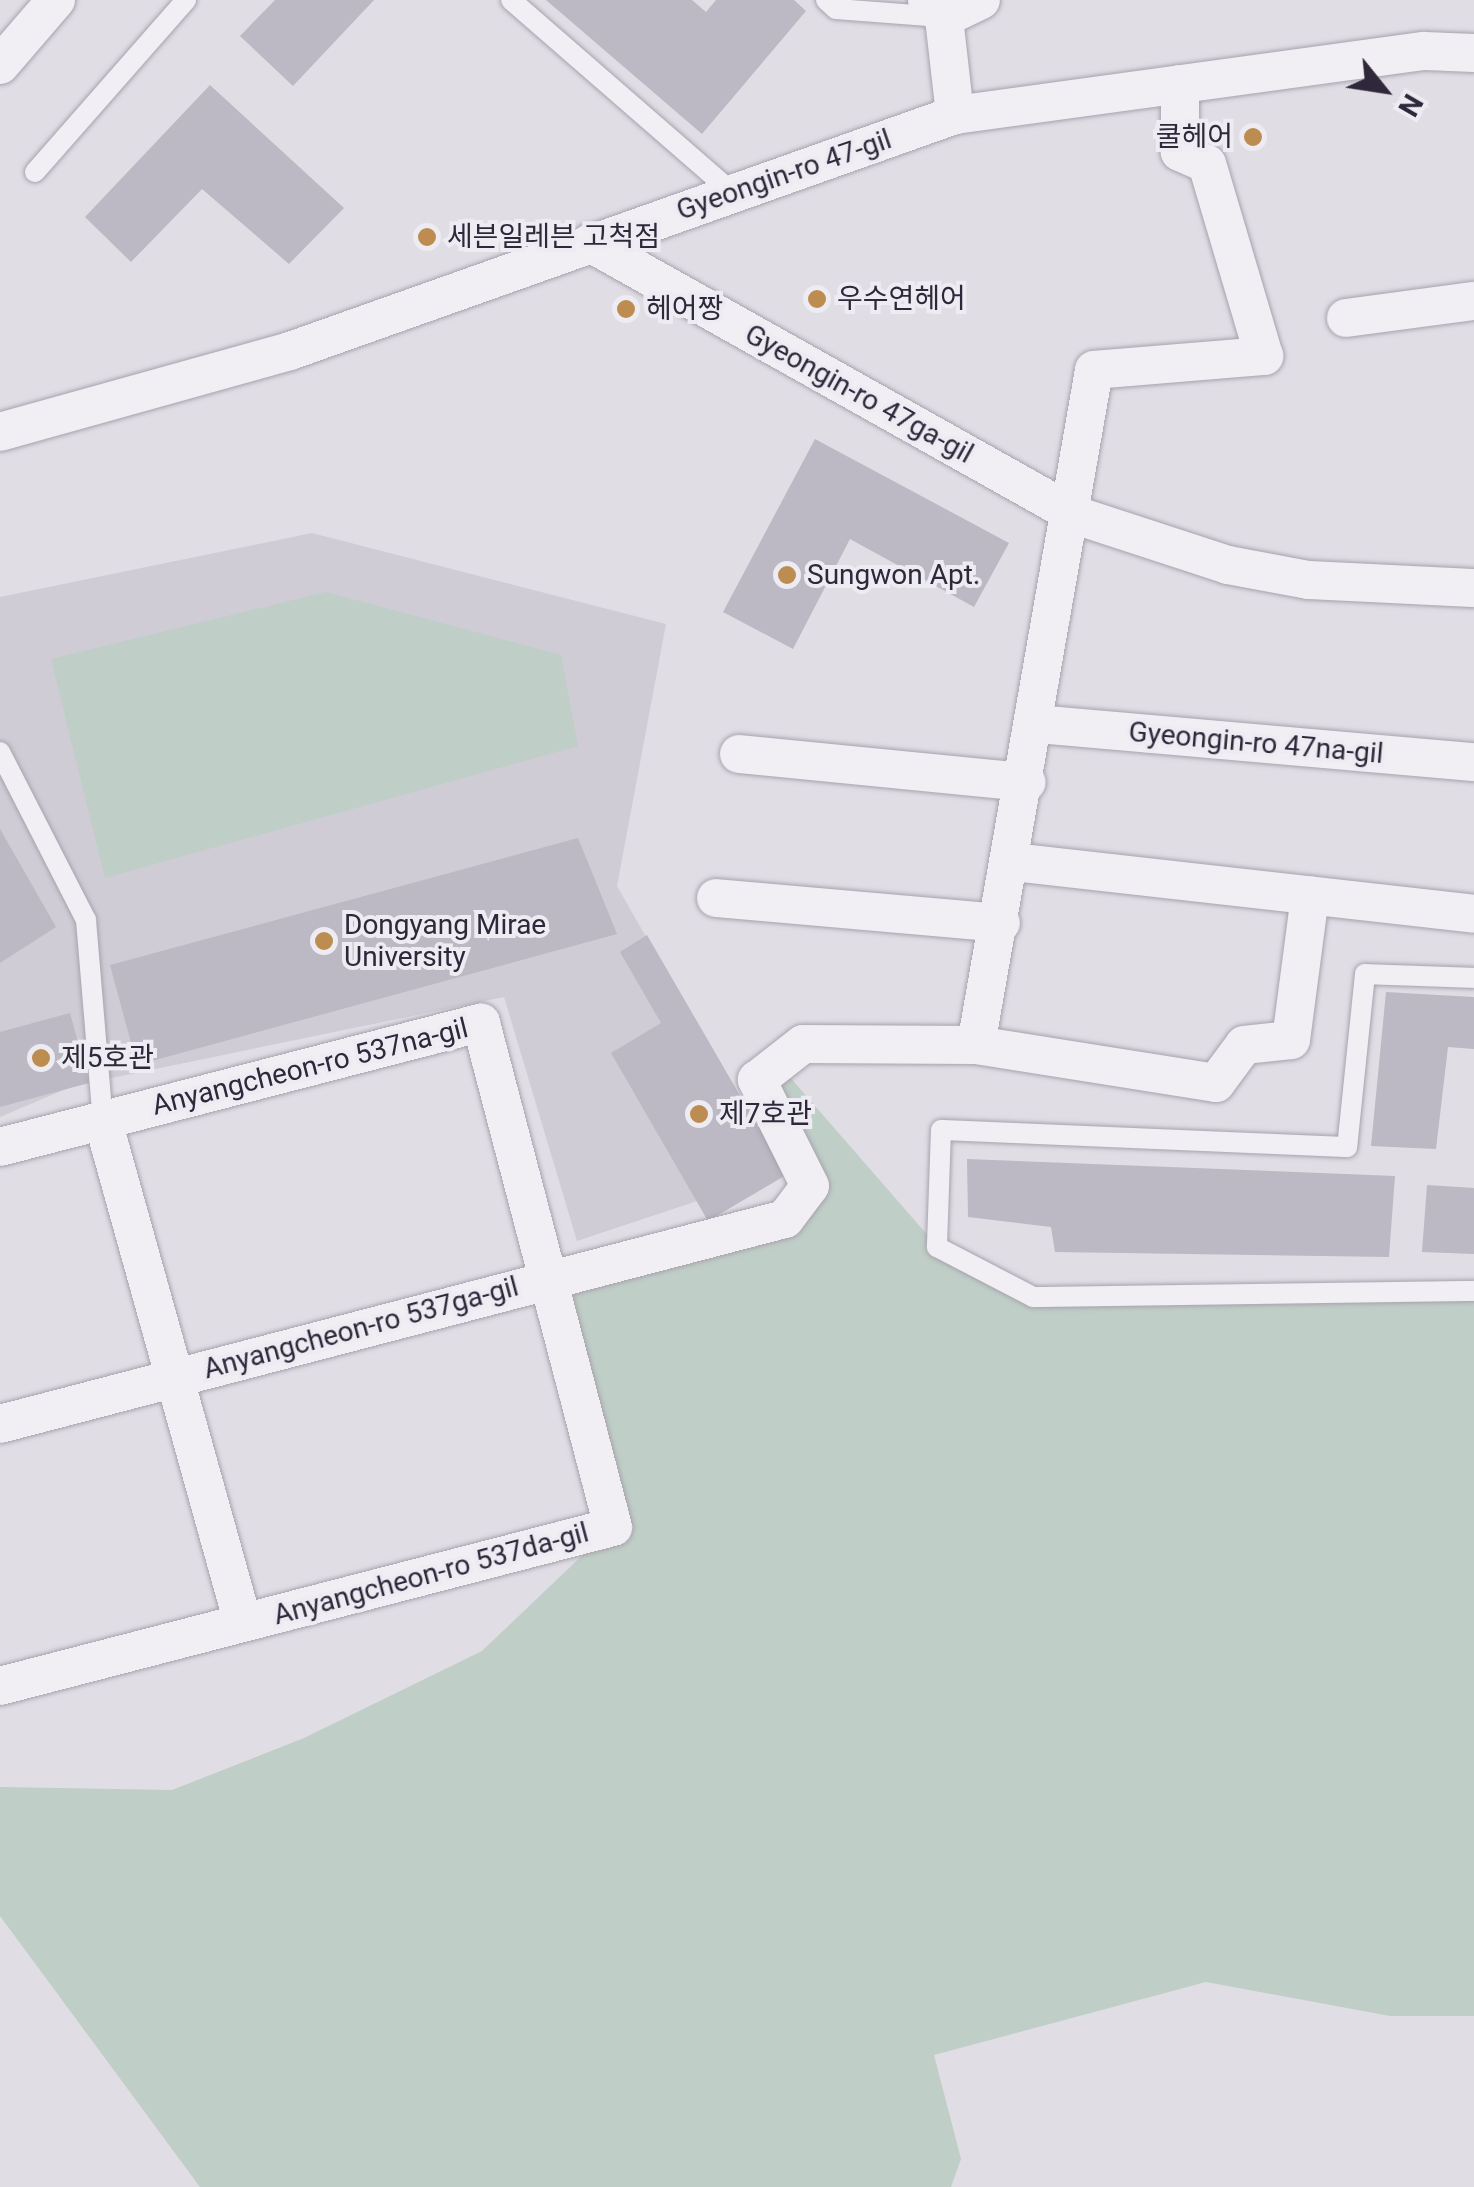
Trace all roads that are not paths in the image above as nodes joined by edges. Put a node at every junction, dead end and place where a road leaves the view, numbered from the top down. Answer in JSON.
{"nodes":[{"id":1,"x":56,"y":0,"type":"edge"},
{"id":2,"x":186,"y":0,"type":"edge"},
{"id":3,"x":511,"y":0,"type":"edge"},
{"id":4,"x":826,"y":0,"type":"edge"},
{"id":5,"x":980,"y":0,"type":"edge"},
{"id":6,"x":936,"y":9,"type":"edge"},
{"id":7,"x":1474,"y":53,"type":"edge"},
{"id":8,"x":0,"y":65,"type":"edge"},
{"id":9,"x":1180,"y":84,"type":"junction"},
{"id":10,"x":955,"y":115,"type":"junction"},
{"id":11,"x":35,"y":172,"type":"dead end"},
{"id":12,"x":733,"y":193,"type":"junction"},
{"id":13,"x":590,"y":243,"type":"junction"},
{"id":14,"x":1474,"y":301,"type":"edge"},
{"id":15,"x":1346,"y":318,"type":"dead end"},
{"id":16,"x":0,"y":432,"type":"edge"},
{"id":17,"x":1075,"y":515,"type":"junction"},
{"id":18,"x":1474,"y":588,"type":"edge"},
{"id":19,"x":1037,"y":724,"type":"junction"},
{"id":20,"x":0,"y":752,"type":"edge"},
{"id":21,"x":740,"y":754,"type":"dead end"},
{"id":22,"x":1474,"y":762,"type":"edge"},
{"id":23,"x":1027,"y":782,"type":"junction"},
{"id":24,"x":1013,"y":862,"type":"junction"},
{"id":25,"x":1310,"y":896,"type":"junction"},
{"id":26,"x":716,"y":898,"type":"dead end"},
{"id":27,"x":1474,"y":914,"type":"edge"},
{"id":28,"x":1001,"y":923,"type":"junction"},
{"id":29,"x":1474,"y":978,"type":"edge"},
{"id":30,"x":976,"y":1045,"type":"junction"},
{"id":31,"x":104,"y":1121,"type":"junction"},
{"id":32,"x":0,"y":1148,"type":"edge"},
{"id":33,"x":549,"y":1278,"type":"junction"},
{"id":34,"x":1474,"y":1291,"type":"edge"},
{"id":35,"x":173,"y":1378,"type":"junction"},
{"id":36,"x":0,"y":1424,"type":"edge"},
{"id":37,"x":243,"y":1622,"type":"junction"},
{"id":38,"x":0,"y":1686,"type":"edge"}],
"edges":[{"from":1,"to":8,"type":"street"},
{"from":2,"to":11,"type":"lane"},
{"from":3,"to":12,"type":"lane"},
{"from":4,"to":6,"type":"lane"},
{"from":5,"to":6,"type":"street"},
{"from":6,"to":10,"type":"street"},
{"from":7,"to":9,"type":"street","name":"Gyeongin-ro 47-gil"},
{"from":9,"to":10,"type":"street","name":"Gyeongin-ro 47-gil"},
{"from":9,"to":17,"type":"street"},
{"from":10,"to":12,"type":"street","name":"Gyeongin-ro 47-gil"},
{"from":12,"to":13,"type":"street","name":"Gyeongin-ro 47-gil"},
{"from":13,"to":16,"type":"street","name":"Gyeongin-ro 47-gil"},
{"from":13,"to":17,"type":"street","name":"Gyeongin-ro 47ga-gil"},
{"from":14,"to":15,"type":"street"},
{"from":17,"to":18,"type":"street","name":"Gyeongin-ro 47ga-gil"},
{"from":17,"to":19,"type":"street"},
{"from":19,"to":22,"type":"street","name":"Gyeongin-ro 47na-gil"},
{"from":19,"to":23,"type":"street"},
{"from":20,"to":31,"type":"lane"},
{"from":21,"to":23,"type":"street"},
{"from":23,"to":24,"type":"street"},
{"from":24,"to":25,"type":"street"},
{"from":24,"to":28,"type":"street"},
{"from":25,"to":27,"type":"street"},
{"from":25,"to":30,"type":"street"},
{"from":26,"to":28,"type":"street"},
{"from":28,"to":30,"type":"street"},
{"from":29,"to":34,"type":"lane"},
{"from":30,"to":33,"type":"street","name":"Anyangcheon-ro 537ga-gil"},
{"from":31,"to":32,"type":"street","name":"Anyangcheon-ro 537na-gil"},
{"from":31,"to":33,"type":"street","name":"Anyangcheon-ro 537na-gil"},
{"from":31,"to":35,"type":"street","name":"Anyangcheon-ro 537ga-gil"},
{"from":33,"to":35,"type":"street","name":"Anyangcheon-ro 537ga-gil"},
{"from":33,"to":37,"type":"street","name":"Anyangcheon-ro 537da-gil"},
{"from":35,"to":36,"type":"street","name":"Anyangcheon-ro 537ga-gil"},
{"from":35,"to":37,"type":"street","name":"Anyangcheon-ro 537ga-gil"},
{"from":37,"to":38,"type":"street","name":"Anyangcheon-ro 537da-gil"}]}
